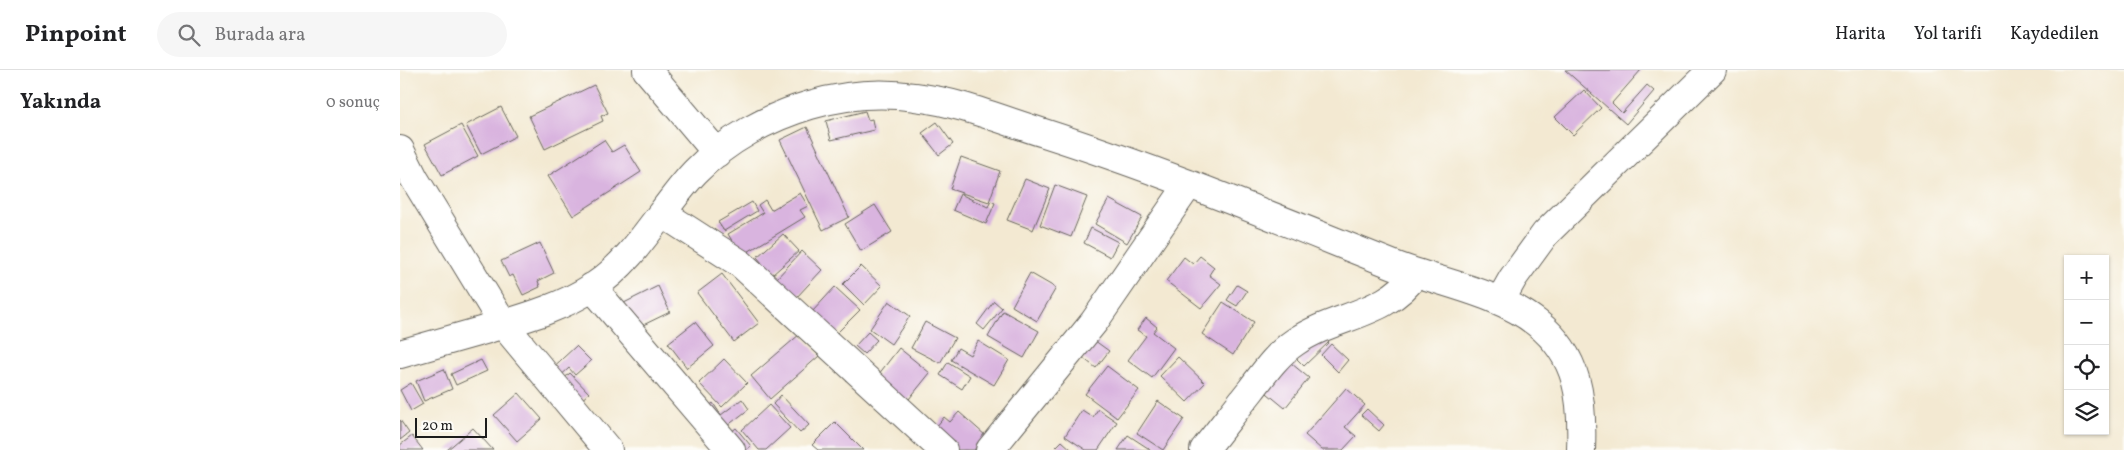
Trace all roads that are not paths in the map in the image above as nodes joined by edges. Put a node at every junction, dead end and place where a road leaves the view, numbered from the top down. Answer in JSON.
{"nodes":[{"id":1,"x":646,"y":70,"type":"edge"},
{"id":2,"x":1712,"y":70,"type":"edge"},
{"id":3,"x":400,"y":150,"type":"edge"},
{"id":4,"x":717,"y":153,"type":"junction"},
{"id":5,"x":1189,"y":184,"type":"junction"},
{"id":6,"x":662,"y":214,"type":"junction"},
{"id":7,"x":1416,"y":273,"type":"junction"},
{"id":8,"x":592,"y":287,"type":"junction"},
{"id":9,"x":1500,"y":301,"type":"junction"},
{"id":10,"x":503,"y":324,"type":"junction"},
{"id":11,"x":400,"y":354,"type":"edge"},
{"id":12,"x":608,"y":450,"type":"edge"},
{"id":13,"x":731,"y":450,"type":"edge"},
{"id":14,"x":943,"y":450,"type":"edge"},
{"id":15,"x":990,"y":450,"type":"edge"},
{"id":16,"x":1204,"y":450,"type":"edge"},
{"id":17,"x":1581,"y":450,"type":"edge"}],
"edges":[{"from":1,"to":4,"type":"street"},
{"from":2,"to":9,"type":"street"},
{"from":3,"to":10,"type":"street"},
{"from":4,"to":5,"type":"street"},
{"from":4,"to":6,"type":"street"},
{"from":5,"to":7,"type":"street"},
{"from":5,"to":15,"type":"street"},
{"from":6,"to":8,"type":"street"},
{"from":6,"to":14,"type":"street"},
{"from":7,"to":9,"type":"street"},
{"from":7,"to":16,"type":"street"},
{"from":8,"to":10,"type":"street"},
{"from":8,"to":13,"type":"street"},
{"from":9,"to":17,"type":"street"},
{"from":10,"to":11,"type":"street"},
{"from":10,"to":12,"type":"street"}]}
